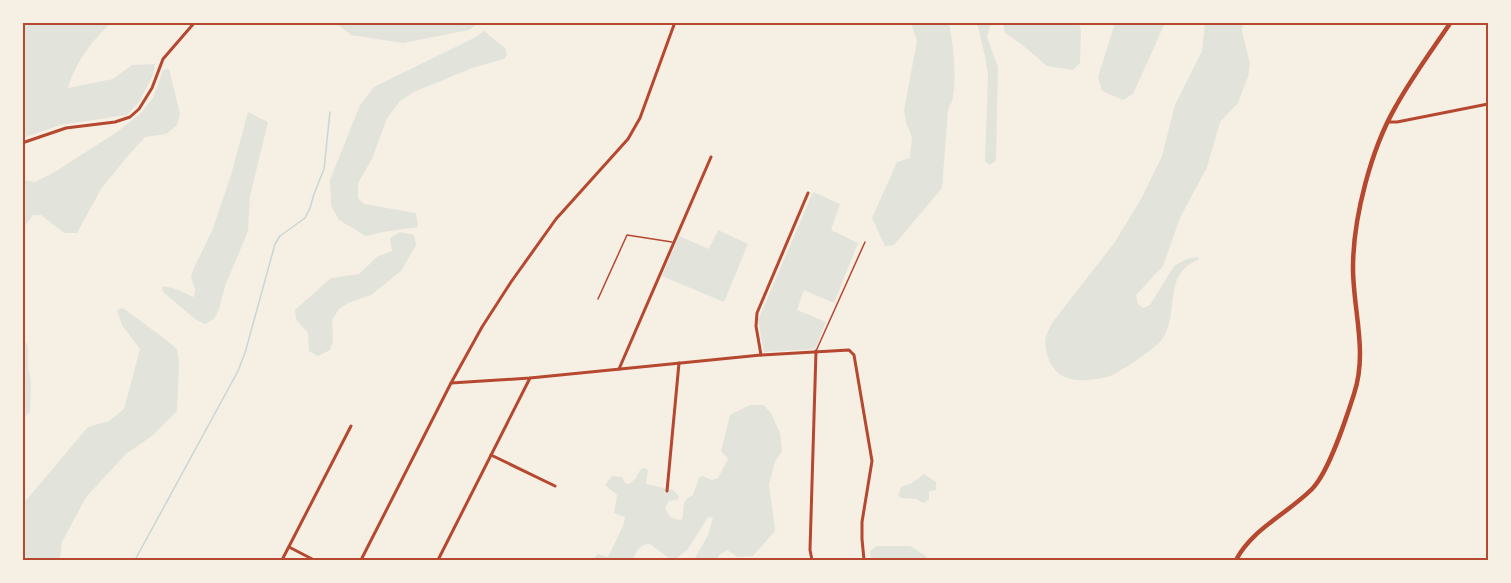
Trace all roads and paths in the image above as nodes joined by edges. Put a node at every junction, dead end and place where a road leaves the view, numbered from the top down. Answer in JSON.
{"nodes":[{"id":1,"x":195,"y":22,"type":"edge"},
{"id":2,"x":675,"y":22,"type":"edge"},
{"id":3,"x":1451,"y":22,"type":"edge"},
{"id":4,"x":1488,"y":104,"type":"edge"},
{"id":5,"x":1388,"y":122,"type":"junction"},
{"id":6,"x":22,"y":143,"type":"edge"},
{"id":7,"x":711,"y":157,"type":"dead end"},
{"id":8,"x":808,"y":193,"type":"dead end"},
{"id":9,"x":865,"y":242,"type":"dead end"},
{"id":10,"x":675,"y":243,"type":"junction"},
{"id":11,"x":598,"y":299,"type":"dead end"},
{"id":12,"x":816,"y":351,"type":"junction"},
{"id":13,"x":761,"y":355,"type":"junction"},
{"id":14,"x":679,"y":363,"type":"junction"},
{"id":15,"x":619,"y":369,"type":"junction"},
{"id":16,"x":530,"y":378,"type":"junction"},
{"id":17,"x":452,"y":383,"type":"junction"},
{"id":18,"x":351,"y":426,"type":"dead end"},
{"id":19,"x":491,"y":455,"type":"junction"},
{"id":20,"x":555,"y":486,"type":"dead end"},
{"id":21,"x":667,"y":491,"type":"dead end"},
{"id":22,"x":288,"y":547,"type":"junction"},
{"id":23,"x":282,"y":561,"type":"edge"},
{"id":24,"x":314,"y":561,"type":"edge"},
{"id":25,"x":361,"y":561,"type":"edge"},
{"id":26,"x":438,"y":561,"type":"edge"},
{"id":27,"x":812,"y":561,"type":"edge"},
{"id":28,"x":864,"y":561,"type":"edge"},
{"id":29,"x":1236,"y":561,"type":"edge"}],
"edges":[{"from":1,"to":6,"type":"street"},
{"from":2,"to":17,"type":"street"},
{"from":3,"to":5,"type":"main road"},
{"from":4,"to":5,"type":"street"},
{"from":5,"to":29,"type":"main road"},
{"from":7,"to":10,"type":"street"},
{"from":8,"to":13,"type":"street"},
{"from":9,"to":12,"type":"lane"},
{"from":10,"to":11,"type":"lane"},
{"from":10,"to":15,"type":"street"},
{"from":12,"to":13,"type":"street"},
{"from":12,"to":27,"type":"street"},
{"from":12,"to":28,"type":"street"},
{"from":13,"to":14,"type":"street"},
{"from":14,"to":15,"type":"street"},
{"from":14,"to":21,"type":"street"},
{"from":15,"to":16,"type":"street"},
{"from":16,"to":17,"type":"street"},
{"from":16,"to":19,"type":"street"},
{"from":17,"to":25,"type":"street"},
{"from":18,"to":22,"type":"street"},
{"from":19,"to":20,"type":"street"},
{"from":19,"to":26,"type":"street"},
{"from":22,"to":23,"type":"street"},
{"from":22,"to":24,"type":"street"}]}
